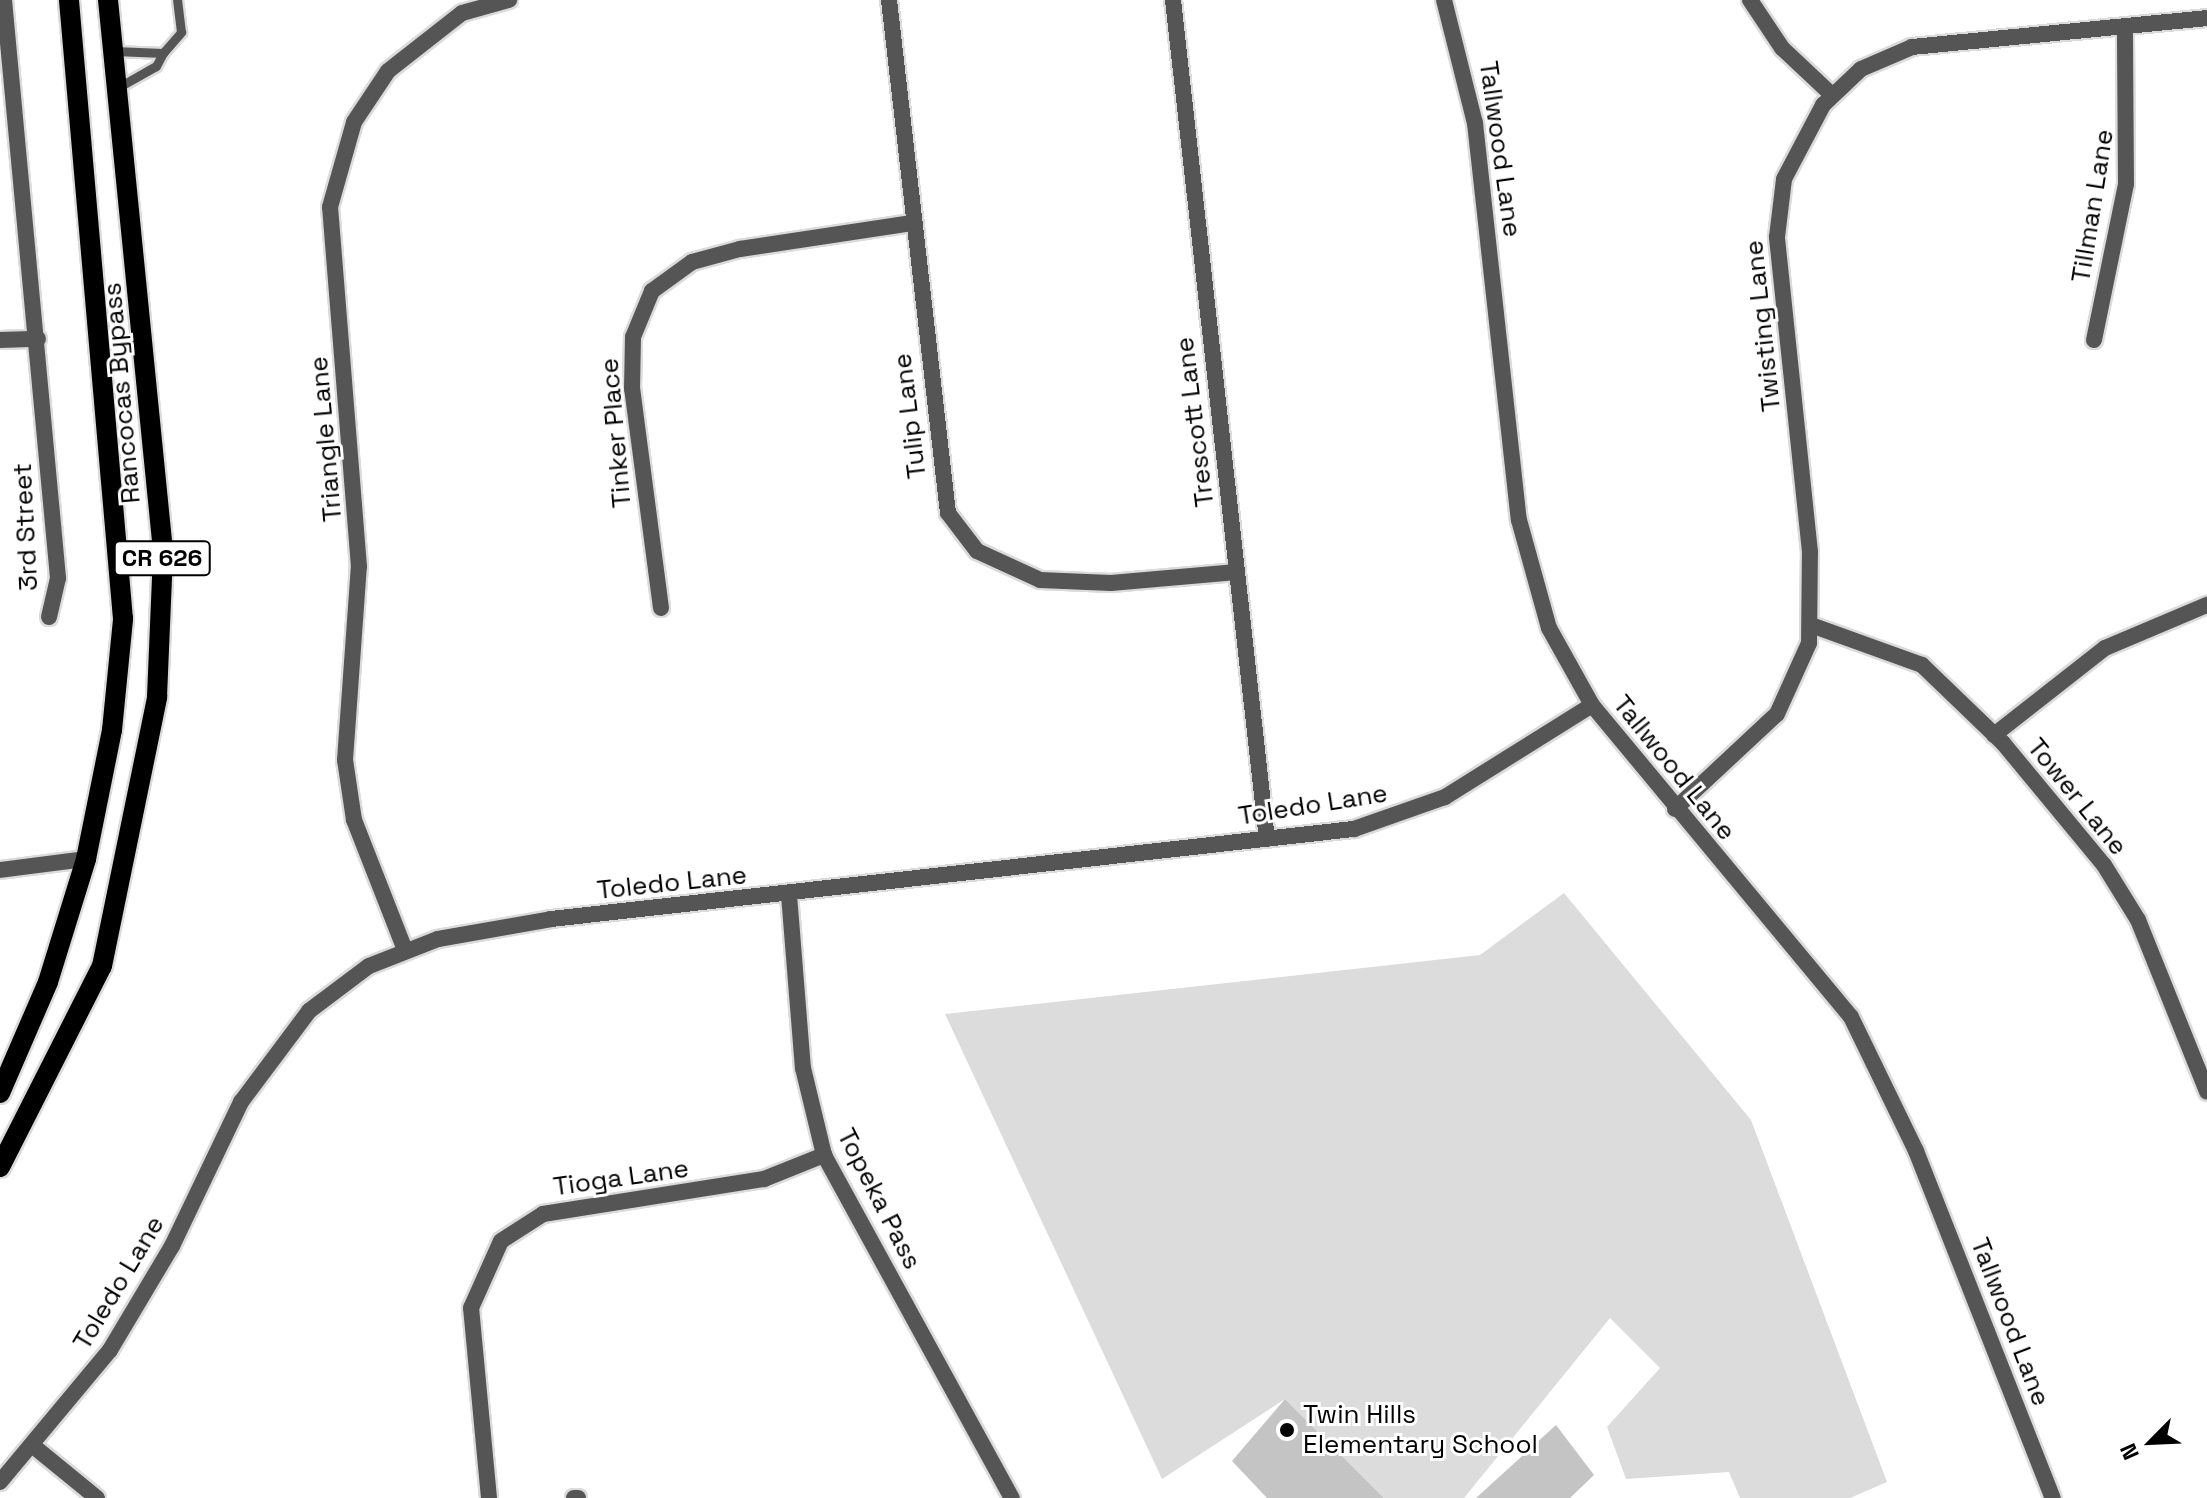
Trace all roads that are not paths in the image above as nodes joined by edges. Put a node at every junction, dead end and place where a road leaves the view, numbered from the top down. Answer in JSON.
{"nodes":[{"id":1,"x":4,"y":0,"type":"edge"},
{"id":2,"x":69,"y":0,"type":"edge"},
{"id":3,"x":108,"y":0,"type":"edge"},
{"id":4,"x":177,"y":0,"type":"edge"},
{"id":5,"x":509,"y":0,"type":"edge"},
{"id":6,"x":889,"y":0,"type":"edge"},
{"id":7,"x":1173,"y":0,"type":"edge"},
{"id":8,"x":1444,"y":0,"type":"edge"},
{"id":9,"x":1750,"y":0,"type":"edge"},
{"id":10,"x":2207,"y":18,"type":"edge"},
{"id":11,"x":2125,"y":29,"type":"junction"},
{"id":12,"x":113,"y":51,"type":"junction"},
{"id":13,"x":163,"y":53,"type":"junction"},
{"id":14,"x":117,"y":88,"type":"junction"},
{"id":15,"x":1832,"y":95,"type":"junction"},
{"id":16,"x":912,"y":223,"type":"junction"},
{"id":17,"x":38,"y":339,"type":"junction"},
{"id":18,"x":0,"y":340,"type":"edge"},
{"id":19,"x":2094,"y":340,"type":"dead end"},
{"id":20,"x":1237,"y":572,"type":"junction"},
{"id":21,"x":2207,"y":605,"type":"edge"},
{"id":22,"x":661,"y":608,"type":"dead end"},
{"id":23,"x":49,"y":617,"type":"dead end"},
{"id":24,"x":1811,"y":625,"type":"junction"},
{"id":25,"x":1592,"y":705,"type":"junction"},
{"id":26,"x":1994,"y":735,"type":"junction"},
{"id":27,"x":1675,"y":809,"type":"junction"},
{"id":28,"x":1267,"y":839,"type":"junction"},
{"id":29,"x":86,"y":859,"type":"junction"},
{"id":30,"x":0,"y":870,"type":"edge"},
{"id":31,"x":789,"y":895,"type":"junction"},
{"id":32,"x":405,"y":950,"type":"junction"},
{"id":33,"x":1,"y":1092,"type":"edge"},
{"id":34,"x":2207,"y":1092,"type":"edge"},
{"id":35,"x":824,"y":1155,"type":"junction"},
{"id":36,"x":0,"y":1167,"type":"edge"},
{"id":37,"x":32,"y":1445,"type":"junction"},
{"id":38,"x":0,"y":1482,"type":"edge"},
{"id":39,"x":97,"y":1498,"type":"edge"},
{"id":40,"x":489,"y":1498,"type":"edge"},
{"id":41,"x":1012,"y":1498,"type":"edge"},
{"id":42,"x":2053,"y":1498,"type":"edge"}],
"edges":[{"from":1,"to":17,"type":"street","name":"3rd Street"},
{"from":2,"to":29,"type":"main road","name":"Rancocas Bypass","number":"CR 626"},
{"from":3,"to":12,"type":"main road","name":"Rancocas Bypass","number":"CR 626"},
{"from":4,"to":13,"type":"lane"},
{"from":5,"to":32,"type":"street","name":"Triangle Lane"},
{"from":6,"to":16,"type":"street","name":"Tulip Lane"},
{"from":7,"to":20,"type":"street","name":"Trescott Lane"},
{"from":8,"to":25,"type":"street","name":"Tallwood Lane"},
{"from":9,"to":15,"type":"street"},
{"from":10,"to":11,"type":"street","name":"Twisting Lane"},
{"from":11,"to":15,"type":"street","name":"Twisting Lane"},
{"from":11,"to":19,"type":"street","name":"Tillman Lane"},
{"from":12,"to":13,"type":"lane"},
{"from":12,"to":14,"type":"main road","name":"Rancocas Bypass","number":"CR 626"},
{"from":13,"to":14,"type":"lane"},
{"from":14,"to":36,"type":"main road","name":"Rancocas Bypass","number":"CR 626"},
{"from":15,"to":24,"type":"street","name":"Twisting Lane"},
{"from":16,"to":20,"type":"street","name":"Tulip Lane"},
{"from":16,"to":22,"type":"street","name":"Tinker Place"},
{"from":17,"to":18,"type":"street"},
{"from":17,"to":23,"type":"street","name":"3rd Street"},
{"from":20,"to":28,"type":"street","name":"Trescott Lane"},
{"from":21,"to":26,"type":"street"},
{"from":24,"to":26,"type":"street","name":"Tower Lane"},
{"from":24,"to":27,"type":"street","name":"Twisting Lane"},
{"from":25,"to":27,"type":"street","name":"Tallwood Lane"},
{"from":25,"to":28,"type":"street","name":"Toledo Lane"},
{"from":26,"to":34,"type":"street","name":"Tower Lane"},
{"from":27,"to":42,"type":"street","name":"Tallwood Lane"},
{"from":28,"to":31,"type":"street","name":"Toledo Lane"},
{"from":29,"to":30,"type":"street"},
{"from":29,"to":33,"type":"main road","name":"Rancocas Bypass","number":"CR 626"},
{"from":31,"to":32,"type":"street","name":"Toledo Lane"},
{"from":31,"to":35,"type":"street","name":"Topeka Pass"},
{"from":32,"to":37,"type":"street","name":"Toledo Lane"},
{"from":35,"to":40,"type":"street","name":"Tioga Lane"},
{"from":35,"to":41,"type":"street","name":"Topeka Pass"},
{"from":37,"to":38,"type":"street","name":"Toledo Lane"},
{"from":37,"to":39,"type":"street"}]}
